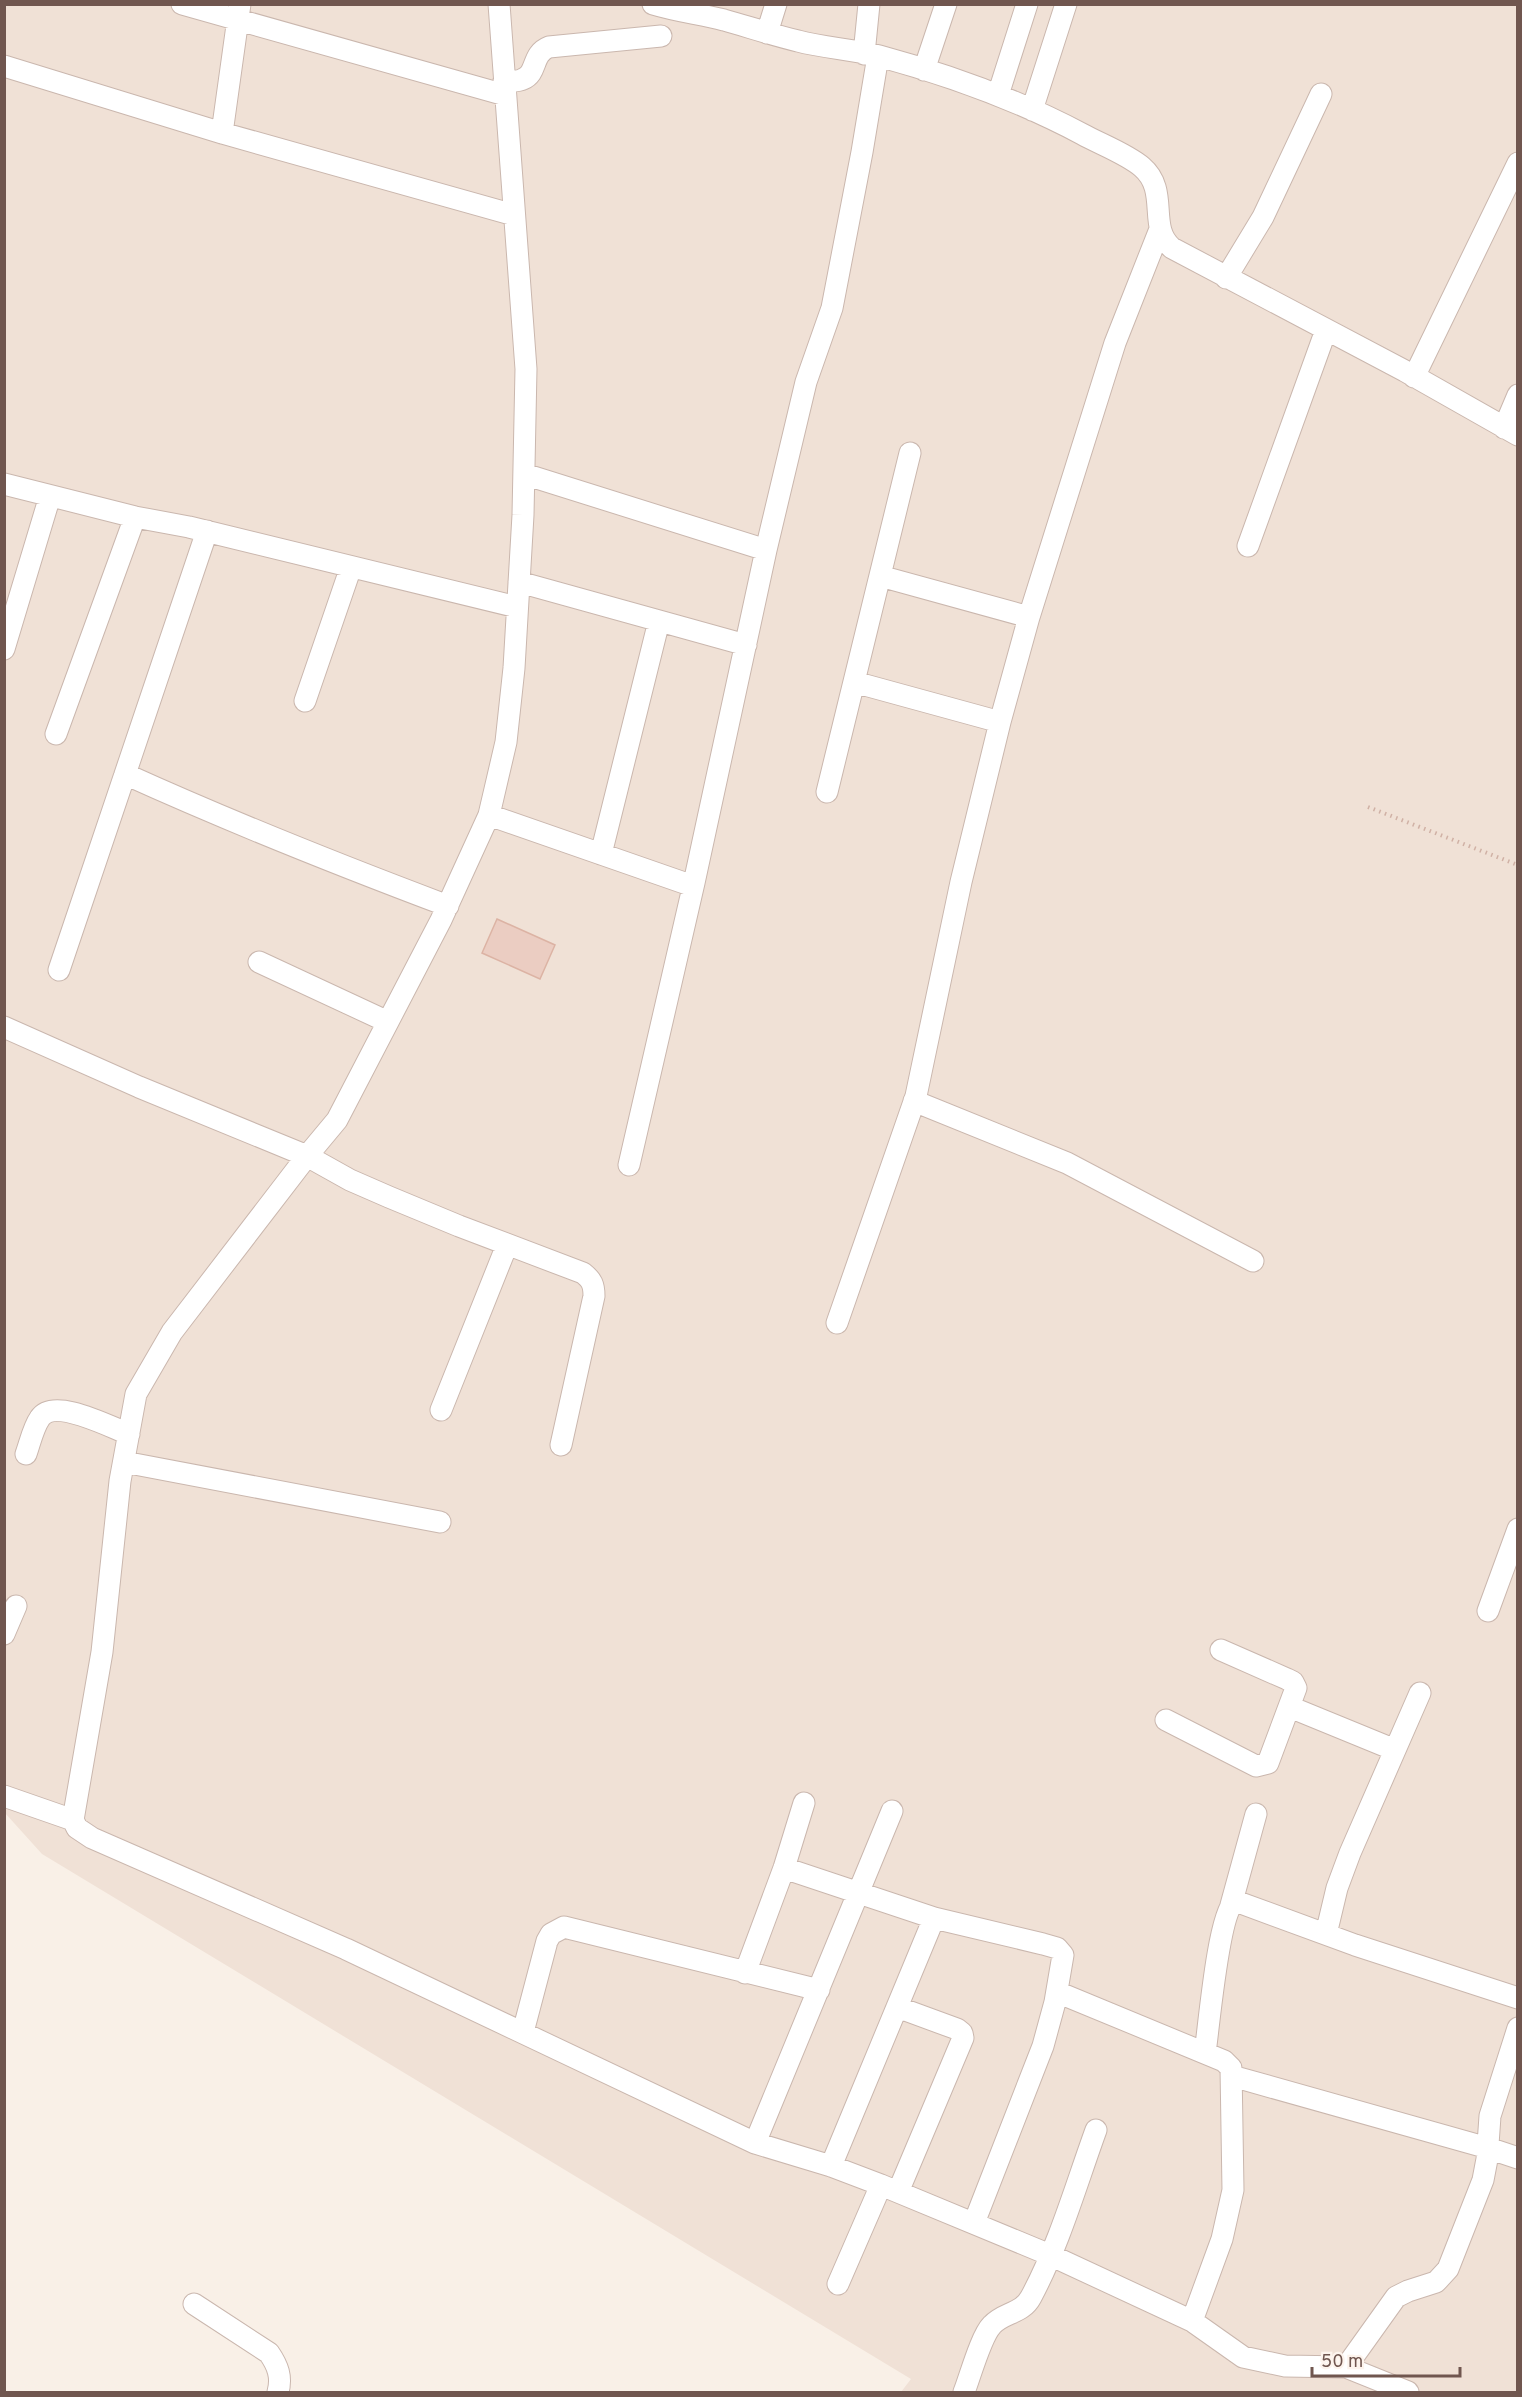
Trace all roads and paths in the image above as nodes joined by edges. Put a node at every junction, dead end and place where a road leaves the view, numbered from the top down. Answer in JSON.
{"nodes":[{"id":1,"x":182,"y":4,"type":"edge"},
{"id":2,"x":499,"y":4,"type":"edge"},
{"id":3,"x":653,"y":4,"type":"edge"},
{"id":4,"x":776,"y":4,"type":"edge"},
{"id":5,"x":869,"y":4,"type":"edge"},
{"id":6,"x":946,"y":4,"type":"edge"},
{"id":7,"x":1027,"y":4,"type":"edge"},
{"id":8,"x":1066,"y":4,"type":"edge"},
{"id":9,"x":239,"y":12,"type":"edge"},
{"id":10,"x":724,"y":12,"type":"edge"},
{"id":11,"x":767,"y":33,"type":"junction"},
{"id":12,"x":661,"y":36,"type":"dead end"},
{"id":13,"x":871,"y":55,"type":"junction"},
{"id":14,"x":4,"y":66,"type":"edge"},
{"id":15,"x":924,"y":70,"type":"junction"},
{"id":16,"x":504,"y":88,"type":"junction"},
{"id":17,"x":1320,"y":94,"type":"dead end"},
{"id":18,"x":999,"y":96,"type":"junction"},
{"id":19,"x":1032,"y":110,"type":"junction"},
{"id":20,"x":222,"y":133,"type":"junction"},
{"id":21,"x":1518,"y":164,"type":"edge"},
{"id":22,"x":514,"y":214,"type":"junction"},
{"id":23,"x":1160,"y":229,"type":"junction"},
{"id":24,"x":1226,"y":278,"type":"junction"},
{"id":25,"x":1326,"y":330,"type":"junction"},
{"id":26,"x":1414,"y":377,"type":"junction"},
{"id":27,"x":1518,"y":395,"type":"edge"},
{"id":28,"x":1511,"y":431,"type":"edge"},
{"id":29,"x":910,"y":453,"type":"dead end"},
{"id":30,"x":524,"y":474,"type":"junction"},
{"id":31,"x":4,"y":484,"type":"edge"},
{"id":32,"x":50,"y":496,"type":"junction"},
{"id":33,"x":135,"y":517,"type":"junction"},
{"id":34,"x":207,"y":531,"type":"junction"},
{"id":35,"x":1248,"y":546,"type":"dead end"},
{"id":36,"x":766,"y":550,"type":"junction"},
{"id":37,"x":351,"y":567,"type":"junction"},
{"id":38,"x":880,"y":576,"type":"junction"},
{"id":39,"x":519,"y":582,"type":"junction"},
{"id":40,"x":518,"y":607,"type":"junction"},
{"id":41,"x":1029,"y":617,"type":"junction"},
{"id":42,"x":659,"y":621,"type":"junction"},
{"id":43,"x":746,"y":645,"type":"junction"},
{"id":44,"x":4,"y":650,"type":"edge"},
{"id":45,"x":854,"y":682,"type":"junction"},
{"id":46,"x":305,"y":701,"type":"dead end"},
{"id":47,"x":1000,"y":722,"type":"junction"},
{"id":48,"x":56,"y":734,"type":"dead end"},
{"id":49,"x":125,"y":774,"type":"junction"},
{"id":50,"x":827,"y":792,"type":"dead end"},
{"id":51,"x":1368,"y":807,"type":"dead end"},
{"id":52,"x":489,"y":815,"type":"junction"},
{"id":53,"x":601,"y":854,"type":"junction"},
{"id":54,"x":1518,"y":865,"type":"edge"},
{"id":55,"x":693,"y":886,"type":"junction"},
{"id":56,"x":448,"y":906,"type":"junction"},
{"id":57,"x":260,"y":962,"type":"dead end"},
{"id":58,"x":59,"y":970,"type":"dead end"},
{"id":59,"x":388,"y":1022,"type":"junction"},
{"id":60,"x":4,"y":1027,"type":"edge"},
{"id":61,"x":914,"y":1101,"type":"junction"},
{"id":62,"x":306,"y":1156,"type":"junction"},
{"id":63,"x":629,"y":1165,"type":"dead end"},
{"id":64,"x":507,"y":1245,"type":"junction"},
{"id":65,"x":1253,"y":1261,"type":"dead end"},
{"id":66,"x":837,"y":1323,"type":"dead end"},
{"id":67,"x":441,"y":1410,"type":"dead end"},
{"id":68,"x":129,"y":1434,"type":"junction"},
{"id":69,"x":561,"y":1444,"type":"dead end"},
{"id":70,"x":26,"y":1454,"type":"dead end"},
{"id":71,"x":124,"y":1462,"type":"junction"},
{"id":72,"x":440,"y":1522,"type":"dead end"},
{"id":73,"x":1518,"y":1529,"type":"edge"},
{"id":74,"x":16,"y":1606,"type":"dead end"},
{"id":75,"x":1488,"y":1611,"type":"dead end"},
{"id":76,"x":4,"y":1634,"type":"edge"},
{"id":77,"x":1221,"y":1650,"type":"dead end"},
{"id":78,"x":1420,"y":1693,"type":"dead end"},
{"id":79,"x":1290,"y":1707,"type":"junction"},
{"id":80,"x":1166,"y":1720,"type":"dead end"},
{"id":81,"x":1395,"y":1750,"type":"junction"},
{"id":82,"x":4,"y":1796,"type":"edge"},
{"id":83,"x":804,"y":1803,"type":"dead end"},
{"id":84,"x":892,"y":1811,"type":"dead end"},
{"id":85,"x":1256,"y":1814,"type":"dead end"},
{"id":86,"x":73,"y":1820,"type":"junction"},
{"id":87,"x":784,"y":1868,"type":"junction"},
{"id":88,"x":858,"y":1893,"type":"junction"},
{"id":89,"x":1231,"y":1905,"type":"junction"},
{"id":90,"x":934,"y":1918,"type":"junction"},
{"id":91,"x":1326,"y":1935,"type":"junction"},
{"id":92,"x":745,"y":1973,"type":"junction"},
{"id":93,"x":819,"y":1990,"type":"junction"},
{"id":94,"x":1057,"y":1992,"type":"junction"},
{"id":95,"x":1518,"y":1998,"type":"edge"},
{"id":96,"x":897,"y":2007,"type":"junction"},
{"id":97,"x":1518,"y":2028,"type":"edge"},
{"id":98,"x":523,"y":2032,"type":"junction"},
{"id":99,"x":1205,"y":2053,"type":"junction"},
{"id":100,"x":1232,"y":2076,"type":"junction"},
{"id":101,"x":1096,"y":2130,"type":"dead end"},
{"id":102,"x":755,"y":2143,"type":"junction"},
{"id":103,"x":1488,"y":2148,"type":"junction"},
{"id":104,"x":1518,"y":2158,"type":"edge"},
{"id":105,"x":831,"y":2166,"type":"junction"},
{"id":106,"x":889,"y":2189,"type":"junction"},
{"id":107,"x":974,"y":2223,"type":"junction"},
{"id":108,"x":1050,"y":2255,"type":"junction"},
{"id":109,"x":838,"y":2284,"type":"dead end"},
{"id":110,"x":194,"y":2304,"type":"dead end"},
{"id":111,"x":1192,"y":2321,"type":"junction"},
{"id":112,"x":1346,"y":2367,"type":"junction"},
{"id":113,"x":278,"y":2392,"type":"edge"},
{"id":114,"x":964,"y":2392,"type":"edge"},
{"id":115,"x":1408,"y":2392,"type":"edge"}],
"edges":[{"from":1,"to":9,"type":"street"},
{"from":2,"to":16,"type":"street"},
{"from":3,"to":10,"type":"street"},
{"from":4,"to":11,"type":"street"},
{"from":5,"to":13,"type":"street"},
{"from":6,"to":15,"type":"street"},
{"from":7,"to":18,"type":"street"},
{"from":8,"to":19,"type":"street"},
{"from":9,"to":16,"type":"street"},
{"from":9,"to":20,"type":"street"},
{"from":10,"to":11,"type":"street"},
{"from":11,"to":13,"type":"street"},
{"from":12,"to":16,"type":"street"},
{"from":13,"to":15,"type":"street"},
{"from":13,"to":36,"type":"street"},
{"from":14,"to":20,"type":"street"},
{"from":15,"to":18,"type":"street"},
{"from":16,"to":22,"type":"street"},
{"from":17,"to":24,"type":"street"},
{"from":18,"to":19,"type":"street"},
{"from":19,"to":23,"type":"street"},
{"from":20,"to":22,"type":"street"},
{"from":21,"to":26,"type":"street"},
{"from":22,"to":30,"type":"street"},
{"from":23,"to":24,"type":"street"},
{"from":23,"to":41,"type":"street"},
{"from":24,"to":25,"type":"street"},
{"from":25,"to":26,"type":"street"},
{"from":25,"to":35,"type":"street"},
{"from":26,"to":28,"type":"street"},
{"from":27,"to":28,"type":"street"},
{"from":29,"to":38,"type":"street"},
{"from":30,"to":36,"type":"street"},
{"from":30,"to":39,"type":"street"},
{"from":31,"to":32,"type":"street"},
{"from":32,"to":33,"type":"street"},
{"from":32,"to":44,"type":"street"},
{"from":33,"to":34,"type":"street"},
{"from":33,"to":48,"type":"street"},
{"from":34,"to":37,"type":"street"},
{"from":34,"to":49,"type":"street"},
{"from":36,"to":43,"type":"street"},
{"from":37,"to":40,"type":"street"},
{"from":37,"to":46,"type":"street"},
{"from":38,"to":41,"type":"street"},
{"from":38,"to":45,"type":"street"},
{"from":39,"to":40,"type":"street"},
{"from":39,"to":42,"type":"street"},
{"from":40,"to":52,"type":"street"},
{"from":41,"to":47,"type":"street"},
{"from":42,"to":43,"type":"street"},
{"from":42,"to":53,"type":"street"},
{"from":43,"to":55,"type":"street"},
{"from":45,"to":47,"type":"street"},
{"from":45,"to":50,"type":"street"},
{"from":47,"to":61,"type":"street"},
{"from":49,"to":56,"type":"street"},
{"from":49,"to":58,"type":"street"},
{"from":51,"to":54,"type":"path"},
{"from":52,"to":53,"type":"street"},
{"from":52,"to":56,"type":"street"},
{"from":53,"to":55,"type":"street"},
{"from":55,"to":63,"type":"street"},
{"from":56,"to":59,"type":"street"},
{"from":57,"to":59,"type":"street"},
{"from":59,"to":62,"type":"street"},
{"from":60,"to":62,"type":"street"},
{"from":61,"to":65,"type":"street"},
{"from":61,"to":66,"type":"street"},
{"from":62,"to":64,"type":"street"},
{"from":62,"to":68,"type":"street"},
{"from":64,"to":67,"type":"street"},
{"from":64,"to":69,"type":"street"},
{"from":68,"to":70,"type":"street"},
{"from":68,"to":71,"type":"street"},
{"from":71,"to":72,"type":"street"},
{"from":71,"to":86,"type":"street"},
{"from":73,"to":75,"type":"street"},
{"from":74,"to":76,"type":"street"},
{"from":77,"to":79,"type":"street"},
{"from":78,"to":81,"type":"street"},
{"from":79,"to":80,"type":"street"},
{"from":79,"to":81,"type":"street"},
{"from":81,"to":91,"type":"street"},
{"from":82,"to":86,"type":"street"},
{"from":83,"to":87,"type":"street"},
{"from":84,"to":88,"type":"street"},
{"from":85,"to":89,"type":"street"},
{"from":86,"to":98,"type":"street"},
{"from":87,"to":88,"type":"street"},
{"from":87,"to":92,"type":"street"},
{"from":88,"to":90,"type":"street"},
{"from":88,"to":93,"type":"street"},
{"from":89,"to":91,"type":"street"},
{"from":89,"to":99,"type":"street"},
{"from":90,"to":94,"type":"street"},
{"from":90,"to":96,"type":"street"},
{"from":91,"to":95,"type":"street"},
{"from":92,"to":93,"type":"street"},
{"from":92,"to":98,"type":"street"},
{"from":93,"to":102,"type":"street"},
{"from":94,"to":99,"type":"street"},
{"from":94,"to":107,"type":"street"},
{"from":96,"to":105,"type":"street"},
{"from":96,"to":106,"type":"street"},
{"from":97,"to":103,"type":"street"},
{"from":98,"to":102,"type":"street"},
{"from":99,"to":100,"type":"street"},
{"from":100,"to":103,"type":"street"},
{"from":100,"to":111,"type":"street"},
{"from":101,"to":108,"type":"street"},
{"from":102,"to":105,"type":"street"},
{"from":103,"to":104,"type":"street"},
{"from":103,"to":112,"type":"street"},
{"from":105,"to":106,"type":"street"},
{"from":106,"to":107,"type":"street"},
{"from":106,"to":109,"type":"street"},
{"from":107,"to":108,"type":"street"},
{"from":108,"to":111,"type":"street"},
{"from":108,"to":114,"type":"street"},
{"from":110,"to":113,"type":"street"},
{"from":111,"to":112,"type":"street"},
{"from":112,"to":115,"type":"street"}]}
